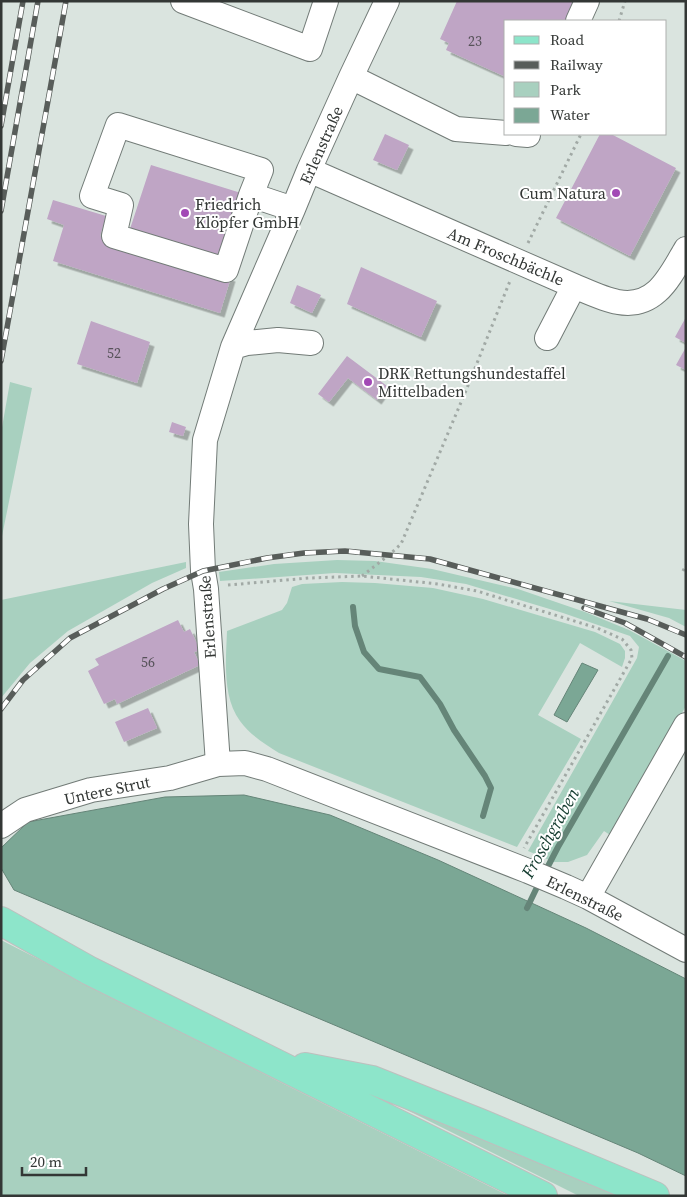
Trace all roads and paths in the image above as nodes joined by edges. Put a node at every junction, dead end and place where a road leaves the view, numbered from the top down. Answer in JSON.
{"nodes":[{"id":1,"x":183,"y":1,"type":"edge"},
{"id":2,"x":326,"y":1,"type":"edge"},
{"id":3,"x":387,"y":1,"type":"edge"},
{"id":4,"x":587,"y":1,"type":"edge"},
{"id":5,"x":625,"y":1,"type":"edge"},
{"id":6,"x":578,"y":20,"type":"edge"},
{"id":7,"x":619,"y":20,"type":"edge"},
{"id":8,"x":351,"y":77,"type":"junction"},
{"id":9,"x":504,"y":133,"type":"edge"},
{"id":10,"x":581,"y":135,"type":"edge"},
{"id":11,"x":309,"y":170,"type":"junction"},
{"id":12,"x":251,"y":195,"type":"junction"},
{"id":13,"x":294,"y":209,"type":"junction"},
{"id":14,"x":525,"y":247,"type":"dead end"},
{"id":15,"x":686,"y":249,"type":"edge"},
{"id":16,"x":512,"y":276,"type":"dead end"},
{"id":17,"x":574,"y":286,"type":"junction"},
{"id":18,"x":547,"y":338,"type":"dead end"},
{"id":19,"x":311,"y":343,"type":"dead end"},
{"id":20,"x":232,"y":347,"type":"junction"},
{"id":21,"x":686,"y":565,"type":"edge"},
{"id":22,"x":683,"y":571,"type":"dead end"},
{"id":23,"x":362,"y":576,"type":"junction"},
{"id":24,"x":206,"y":589,"type":"junction"},
{"id":25,"x":682,"y":740,"type":"edge"},
{"id":26,"x":218,"y":764,"type":"junction"},
{"id":27,"x":1,"y":826,"type":"edge"},
{"id":28,"x":521,"y":868,"type":"junction"},
{"id":29,"x":588,"y":898,"type":"junction"},
{"id":30,"x":8,"y":925,"type":"edge"},
{"id":31,"x":686,"y":950,"type":"edge"},
{"id":32,"x":270,"y":1060,"type":"junction"},
{"id":33,"x":543,"y":1196,"type":"edge"},
{"id":34,"x":655,"y":1196,"type":"edge"}],
"edges":[{"from":1,"to":2,"type":"street"},
{"from":3,"to":8,"type":"street","name":"Erlenstraße"},
{"from":4,"to":6,"type":"street"},
{"from":5,"to":7,"type":"path"},
{"from":8,"to":9,"type":"street"},
{"from":8,"to":11,"type":"street","name":"Erlenstraße"},
{"from":10,"to":14,"type":"path"},
{"from":11,"to":13,"type":"street","name":"Erlenstraße"},
{"from":11,"to":17,"type":"street","name":"Am Froschbächle"},
{"from":12,"to":12,"type":"street"},
{"from":12,"to":13,"type":"street"},
{"from":13,"to":20,"type":"street","name":"Erlenstraße"},
{"from":15,"to":17,"type":"street","name":"Am Froschbächle"},
{"from":16,"to":23,"type":"path"},
{"from":17,"to":18,"type":"street"},
{"from":19,"to":20,"type":"street"},
{"from":20,"to":24,"type":"street","name":"Erlenstraße"},
{"from":21,"to":22,"type":"path"},
{"from":23,"to":24,"type":"path"},
{"from":23,"to":28,"type":"path"},
{"from":24,"to":26,"type":"street","name":"Erlenstraße"},
{"from":25,"to":29,"type":"street"},
{"from":26,"to":27,"type":"street","name":"Untere Strut"},
{"from":26,"to":28,"type":"street","name":"Erlenstraße"},
{"from":28,"to":29,"type":"street","name":"Erlenstraße"},
{"from":29,"to":31,"type":"street","name":"Erlenstraße"},
{"from":30,"to":32,"type":"main road"},
{"from":32,"to":33,"type":"main road"},
{"from":32,"to":34,"type":"main road"}]}
